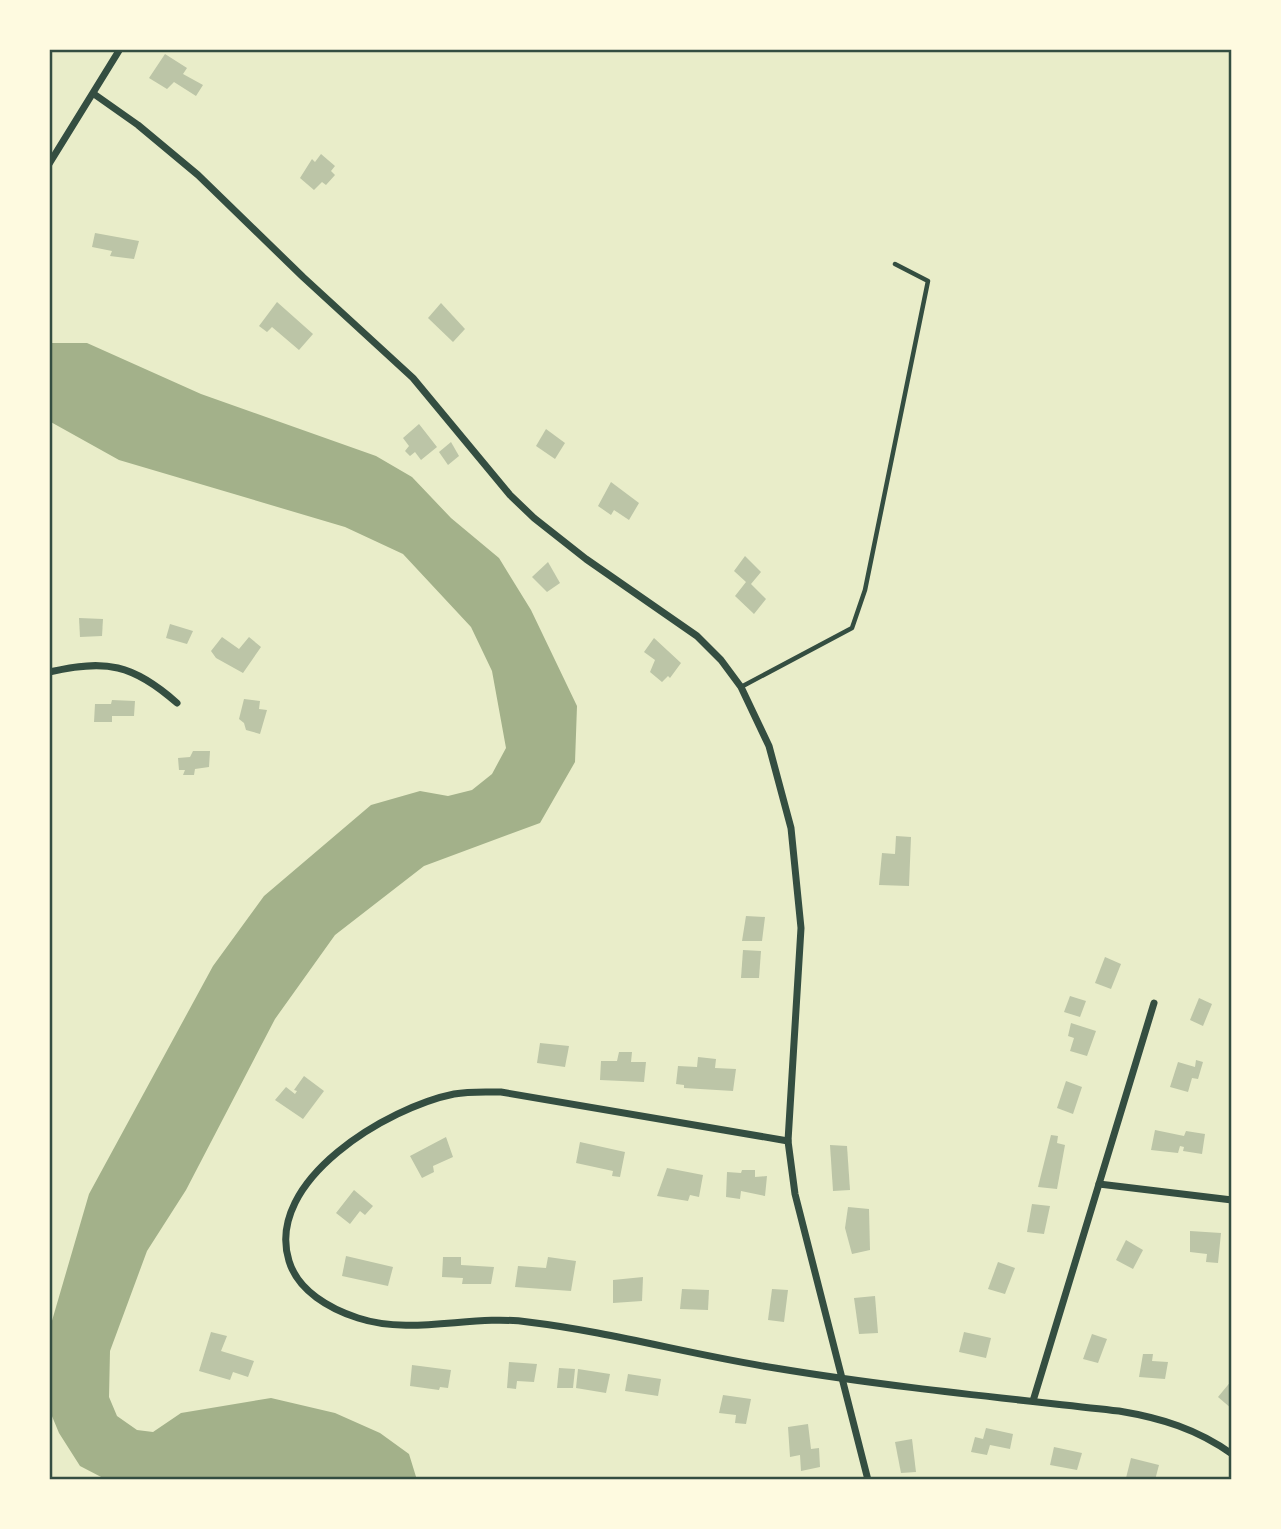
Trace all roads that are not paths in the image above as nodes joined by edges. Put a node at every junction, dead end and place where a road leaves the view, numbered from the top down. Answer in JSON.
{"nodes":[{"id":1,"x":120,"y":49,"type":"edge"},
{"id":2,"x":94,"y":94,"type":"junction"},
{"id":3,"x":49,"y":164,"type":"edge"},
{"id":4,"x":895,"y":264,"type":"dead end"},
{"id":5,"x":49,"y":673,"type":"edge"},
{"id":6,"x":741,"y":687,"type":"junction"},
{"id":7,"x":177,"y":703,"type":"dead end"},
{"id":8,"x":1154,"y":1003,"type":"dead end"},
{"id":9,"x":788,"y":1141,"type":"junction"},
{"id":10,"x":1099,"y":1184,"type":"junction"},
{"id":11,"x":1232,"y":1200,"type":"edge"},
{"id":12,"x":845,"y":1380,"type":"junction"},
{"id":13,"x":1033,"y":1401,"type":"junction"},
{"id":14,"x":1232,"y":1454,"type":"edge"},
{"id":15,"x":868,"y":1480,"type":"edge"}],
"edges":[{"from":1,"to":2,"type":"street"},
{"from":2,"to":3,"type":"street"},
{"from":2,"to":6,"type":"street"},
{"from":4,"to":6,"type":"lane"},
{"from":5,"to":7,"type":"street"},
{"from":6,"to":9,"type":"street"},
{"from":8,"to":10,"type":"street"},
{"from":9,"to":12,"type":"street"},
{"from":9,"to":12,"type":"street"},
{"from":10,"to":11,"type":"street"},
{"from":10,"to":13,"type":"street"},
{"from":12,"to":13,"type":"street"},
{"from":12,"to":15,"type":"street"},
{"from":13,"to":14,"type":"street"}]}
